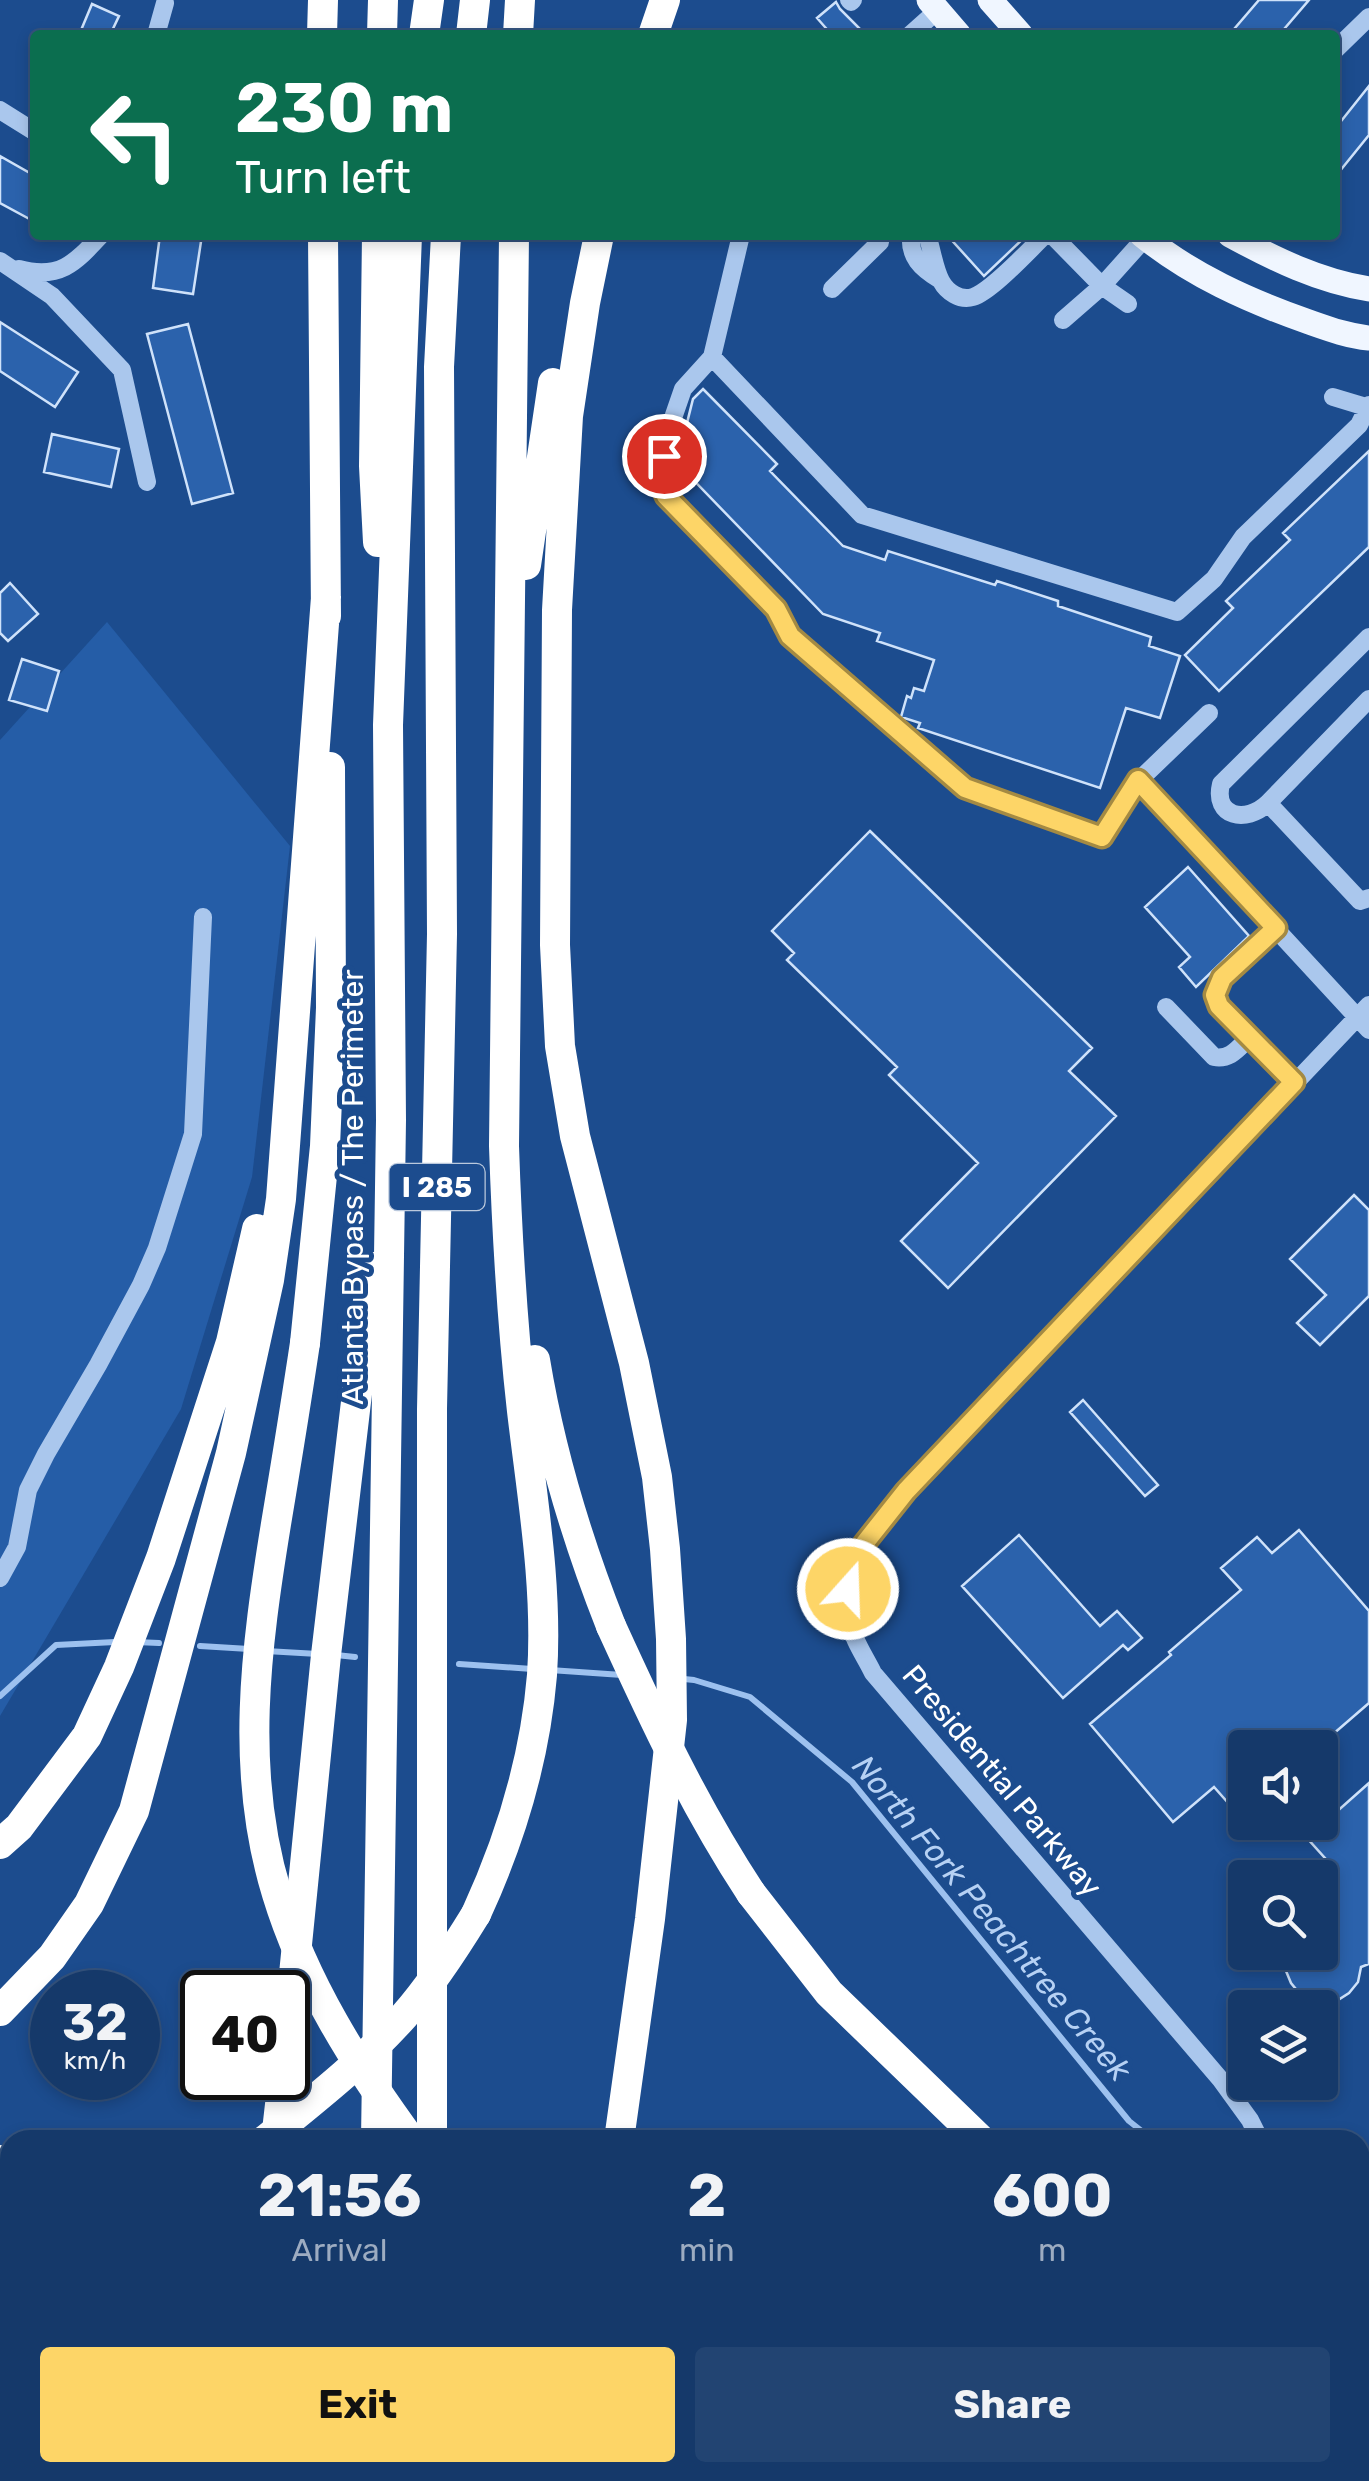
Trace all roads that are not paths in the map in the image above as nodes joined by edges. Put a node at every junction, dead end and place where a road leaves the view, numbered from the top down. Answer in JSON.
{"nodes":[{"id":1,"x":323,"y":0,"type":"edge"},
{"id":2,"x":383,"y":0,"type":"edge"},
{"id":3,"x":429,"y":0,"type":"edge"},
{"id":4,"x":476,"y":0,"type":"edge"},
{"id":5,"x":520,"y":0,"type":"edge"},
{"id":6,"x":665,"y":0,"type":"edge"},
{"id":7,"x":990,"y":0,"type":"edge"},
{"id":8,"x":164,"y":3,"type":"dead end"},
{"id":9,"x":933,"y":5,"type":"edge"},
{"id":10,"x":1369,"y":17,"type":"edge"},
{"id":11,"x":157,"y":30,"type":"edge"},
{"id":12,"x":322,"y":30,"type":"edge"},
{"id":13,"x":382,"y":30,"type":"edge"},
{"id":14,"x":425,"y":30,"type":"edge"},
{"id":15,"x":472,"y":30,"type":"edge"},
{"id":16,"x":518,"y":30,"type":"edge"},
{"id":17,"x":655,"y":30,"type":"edge"},
{"id":18,"x":914,"y":30,"type":"edge"},
{"id":19,"x":955,"y":30,"type":"edge"},
{"id":20,"x":1017,"y":30,"type":"edge"},
{"id":21,"x":1340,"y":45,"type":"edge"},
{"id":22,"x":0,"y":110,"type":"edge"},
{"id":23,"x":30,"y":129,"type":"edge"},
{"id":24,"x":97,"y":240,"type":"edge"},
{"id":25,"x":323,"y":240,"type":"edge"},
{"id":26,"x":376,"y":240,"type":"edge"},
{"id":27,"x":407,"y":240,"type":"edge"},
{"id":28,"x":446,"y":240,"type":"edge"},
{"id":29,"x":514,"y":240,"type":"edge"},
{"id":30,"x":586,"y":240,"type":"edge"},
{"id":31,"x":598,"y":240,"type":"edge"},
{"id":32,"x":740,"y":240,"type":"edge"},
{"id":33,"x":878,"y":240,"type":"edge"},
{"id":34,"x":911,"y":240,"type":"edge"},
{"id":35,"x":929,"y":240,"type":"edge"},
{"id":36,"x":1049,"y":240,"type":"edge"},
{"id":37,"x":1058,"y":240,"type":"edge"},
{"id":38,"x":1142,"y":240,"type":"edge"},
{"id":39,"x":1150,"y":240,"type":"edge"},
{"id":40,"x":1240,"y":240,"type":"edge"},
{"id":41,"x":5,"y":264,"type":"edge"},
{"id":42,"x":940,"y":279,"type":"junction"},
{"id":43,"x":1102,"y":286,"type":"junction"},
{"id":44,"x":1369,"y":288,"type":"edge"},
{"id":45,"x":832,"y":289,"type":"dead end"},
{"id":46,"x":1128,"y":304,"type":"dead end"},
{"id":47,"x":1063,"y":320,"type":"dead end"},
{"id":48,"x":1369,"y":338,"type":"edge"},
{"id":49,"x":712,"y":357,"type":"junction"},
{"id":50,"x":1333,"y":397,"type":"dead end"},
{"id":51,"x":1369,"y":407,"type":"edge"},
{"id":52,"x":147,"y":482,"type":"dead end"},
{"id":53,"x":1224,"y":527,"type":"dead end"},
{"id":54,"x":1244,"y":537,"type":"junction"},
{"id":55,"x":326,"y":597,"type":"junction"},
{"id":56,"x":1369,"y":638,"type":"edge"},
{"id":57,"x":510,"y":687,"type":"junction"},
{"id":58,"x":1369,"y":699,"type":"edge"},
{"id":59,"x":1209,"y":713,"type":"dead end"},
{"id":60,"x":388,"y":724,"type":"junction"},
{"id":61,"x":1138,"y":780,"type":"junction"},
{"id":62,"x":1268,"y":803,"type":"junction"},
{"id":63,"x":1369,"y":898,"type":"edge"},
{"id":64,"x":203,"y":917,"type":"dead end"},
{"id":65,"x":1276,"y":928,"type":"junction"},
{"id":66,"x":1166,"y":1008,"type":"dead end"},
{"id":67,"x":1365,"y":1017,"type":"edge"},
{"id":68,"x":1250,"y":1037,"type":"junction"},
{"id":69,"x":290,"y":1054,"type":"junction"},
{"id":70,"x":1294,"y":1082,"type":"junction"},
{"id":71,"x":391,"y":1120,"type":"junction"},
{"id":72,"x":504,"y":1146,"type":"junction"},
{"id":73,"x":0,"y":1578,"type":"edge"},
{"id":74,"x":0,"y":1844,"type":"edge"},
{"id":75,"x":294,"y":1970,"type":"edge"},
{"id":76,"x":0,"y":2010,"type":"edge"},
{"id":77,"x":281,"y":2100,"type":"edge"},
{"id":78,"x":277,"y":2130,"type":"edge"},
{"id":79,"x":277,"y":2130,"type":"edge"},
{"id":80,"x":376,"y":2130,"type":"edge"},
{"id":81,"x":403,"y":2130,"type":"edge"},
{"id":82,"x":434,"y":2130,"type":"edge"},
{"id":83,"x":621,"y":2130,"type":"edge"},
{"id":84,"x":971,"y":2130,"type":"edge"},
{"id":85,"x":1255,"y":2130,"type":"edge"}],
"edges":[{"from":1,"to":12,"type":"highway"},
{"from":2,"to":13,"type":"highway"},
{"from":3,"to":14,"type":"highway"},
{"from":4,"to":15,"type":"highway"},
{"from":5,"to":16,"type":"highway"},
{"from":6,"to":17,"type":"highway"},
{"from":7,"to":20,"type":"main road"},
{"from":8,"to":11,"type":"street"},
{"from":9,"to":18,"type":"street"},
{"from":9,"to":19,"type":"main road"},
{"from":10,"to":21,"type":"street"},
{"from":22,"to":23,"type":"street"},
{"from":24,"to":41,"type":"street"},
{"from":25,"to":55,"type":"highway"},
{"from":26,"to":60,"type":"highway"},
{"from":27,"to":60,"type":"highway","name":"Atlanta Bypass / The Perimeter","number":"I 285"},
{"from":28,"to":82,"type":"highway","number":"I 285"},
{"from":29,"to":57,"type":"highway"},
{"from":30,"to":57,"type":"highway"},
{"from":31,"to":83,"type":"highway"},
{"from":32,"to":49,"type":"street"},
{"from":33,"to":45,"type":"street"},
{"from":34,"to":42,"type":"street"},
{"from":35,"to":42,"type":"street"},
{"from":36,"to":42,"type":"street"},
{"from":37,"to":43,"type":"street"},
{"from":38,"to":43,"type":"street"},
{"from":39,"to":48,"type":"main road"},
{"from":40,"to":44,"type":"main road"},
{"from":41,"to":52,"type":"street"},
{"from":43,"to":46,"type":"street"},
{"from":43,"to":47,"type":"street"},
{"from":49,"to":54,"type":"street"},
{"from":49,"to":61,"type":"street"},
{"from":50,"to":51,"type":"street"},
{"from":51,"to":54,"type":"street"},
{"from":53,"to":54,"type":"street"},
{"from":55,"to":69,"type":"highway"},
{"from":55,"to":81,"type":"highway","bridge":true},
{"from":56,"to":62,"type":"street"},
{"from":57,"to":72,"type":"highway"},
{"from":58,"to":62,"type":"street"},
{"from":59,"to":61,"type":"street"},
{"from":60,"to":71,"type":"highway","name":"Atlanta Bypass / The Perimeter","number":"I 285"},
{"from":61,"to":65,"type":"street"},
{"from":62,"to":63,"type":"street"},
{"from":64,"to":73,"type":"street"},
{"from":65,"to":67,"type":"street"},
{"from":65,"to":68,"type":"street"},
{"from":66,"to":68,"type":"street"},
{"from":67,"to":70,"type":"street","name":"Presidential Parkway"},
{"from":68,"to":70,"type":"street"},
{"from":69,"to":74,"type":"highway"},
{"from":69,"to":76,"type":"highway"},
{"from":70,"to":85,"type":"street","name":"Presidential Parkway"},
{"from":71,"to":75,"type":"highway"},
{"from":71,"to":80,"type":"highway","name":"Atlanta Bypass / The Perimeter","number":"I 285"},
{"from":72,"to":78,"type":"highway","bridge":true},
{"from":72,"to":84,"type":"highway","bridge":true},
{"from":77,"to":79,"type":"highway"}]}
